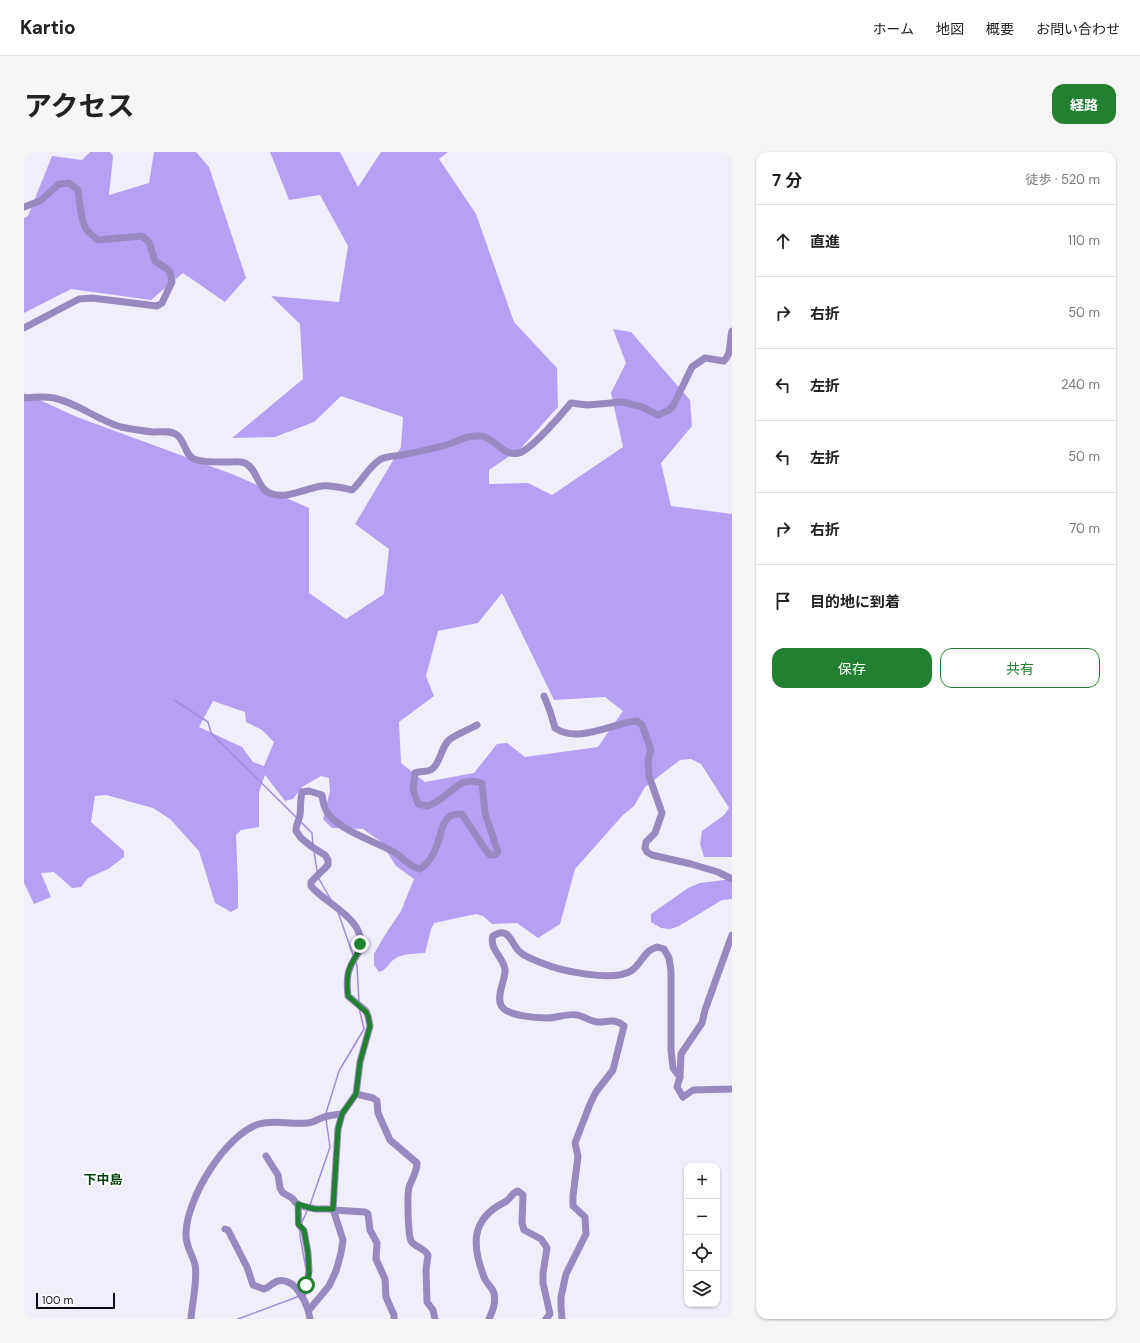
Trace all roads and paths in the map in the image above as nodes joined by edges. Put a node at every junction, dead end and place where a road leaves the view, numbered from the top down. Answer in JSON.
{"nodes":[{"id":1,"x":24,"y":207,"type":"edge"},
{"id":2,"x":24,"y":328,"type":"edge"},
{"id":3,"x":732,"y":331,"type":"edge"},
{"id":4,"x":24,"y":398,"type":"edge"},
{"id":5,"x":544,"y":696,"type":"dead end"},
{"id":6,"x":476,"y":725,"type":"dead end"},
{"id":7,"x":732,"y":879,"type":"edge"},
{"id":8,"x":732,"y":935,"type":"edge"},
{"id":9,"x":680,"y":1077,"type":"junction"},
{"id":10,"x":732,"y":1090,"type":"edge"},
{"id":11,"x":356,"y":1094,"type":"junction"},
{"id":12,"x":342,"y":1114,"type":"junction"},
{"id":13,"x":266,"y":1156,"type":"dead end"},
{"id":14,"x":298,"y":1204,"type":"junction"},
{"id":15,"x":333,"y":1210,"type":"junction"},
{"id":16,"x":224,"y":1229,"type":"dead end"},
{"id":17,"x":302,"y":1297,"type":"junction"},
{"id":18,"x":309,"y":1310,"type":"junction"},
{"id":19,"x":191,"y":1319,"type":"edge"},
{"id":20,"x":310,"y":1319,"type":"edge"},
{"id":21,"x":394,"y":1319,"type":"edge"},
{"id":22,"x":435,"y":1319,"type":"edge"},
{"id":23,"x":489,"y":1319,"type":"edge"},
{"id":24,"x":546,"y":1319,"type":"edge"},
{"id":25,"x":562,"y":1319,"type":"edge"}],
"edges":[{"from":1,"to":2,"type":"street"},
{"from":3,"to":4,"type":"street"},
{"from":5,"to":7,"type":"street"},
{"from":6,"to":11,"type":"street"},
{"from":8,"to":9,"type":"street"},
{"from":9,"to":10,"type":"street"},
{"from":9,"to":25,"type":"street"},
{"from":11,"to":12,"type":"street"},
{"from":11,"to":22,"type":"street"},
{"from":12,"to":15,"type":"street"},
{"from":12,"to":19,"type":"street"},
{"from":13,"to":14,"type":"street"},
{"from":14,"to":15,"type":"street"},
{"from":14,"to":17,"type":"street"},
{"from":15,"to":18,"type":"street"},
{"from":15,"to":21,"type":"street"},
{"from":16,"to":17,"type":"street"},
{"from":17,"to":18,"type":"street"},
{"from":18,"to":20,"type":"street"},
{"from":23,"to":24,"type":"street"}]}
